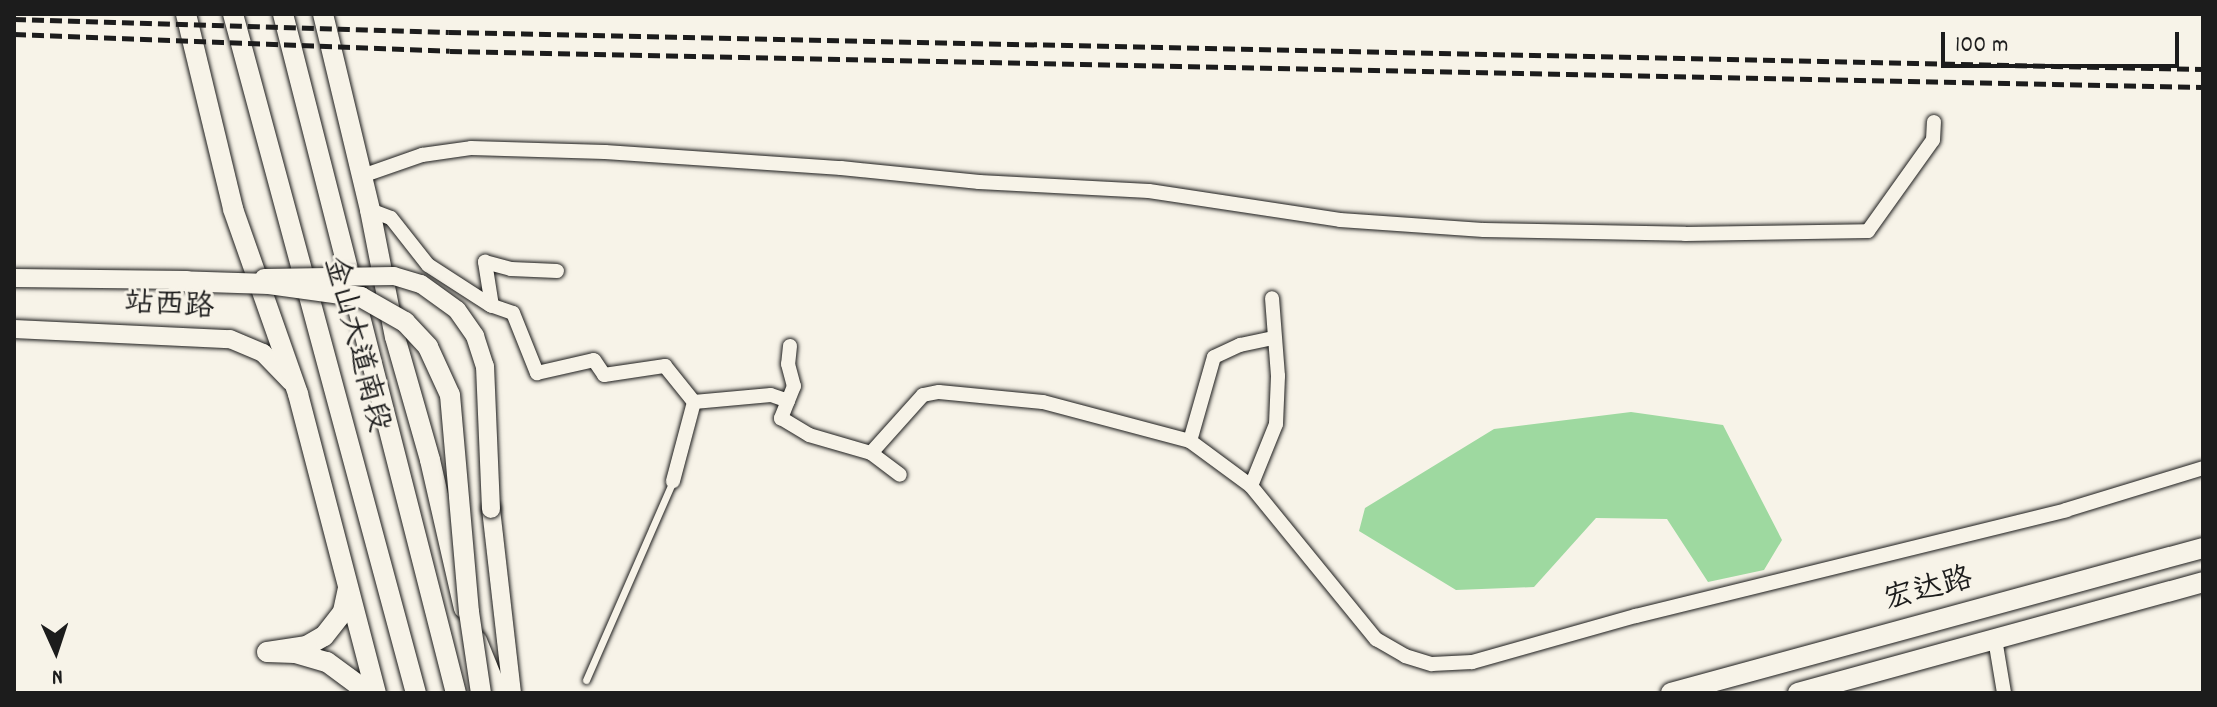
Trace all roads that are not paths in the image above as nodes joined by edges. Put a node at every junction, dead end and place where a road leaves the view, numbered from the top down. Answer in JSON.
{"nodes":[{"id":1,"x":186,"y":14,"type":"edge"},
{"id":2,"x":233,"y":14,"type":"edge"},
{"id":3,"x":283,"y":14,"type":"edge"},
{"id":4,"x":323,"y":14,"type":"edge"},
{"id":5,"x":1934,"y":122,"type":"dead end"},
{"id":6,"x":362,"y":176,"type":"junction"},
{"id":7,"x":370,"y":210,"type":"junction"},
{"id":8,"x":557,"y":271,"type":"dead end"},
{"id":9,"x":14,"y":278,"type":"edge"},
{"id":10,"x":175,"y":281,"type":"junction"},
{"id":11,"x":1272,"y":298,"type":"dead end"},
{"id":12,"x":492,"y":306,"type":"junction"},
{"id":13,"x":14,"y":329,"type":"edge"},
{"id":14,"x":1274,"y":338,"type":"junction"},
{"id":15,"x":790,"y":346,"type":"dead end"},
{"id":16,"x":298,"y":394,"type":"junction"},
{"id":17,"x":788,"y":401,"type":"junction"},
{"id":18,"x":694,"y":402,"type":"junction"},
{"id":19,"x":1190,"y":441,"type":"junction"},
{"id":20,"x":871,"y":453,"type":"junction"},
{"id":21,"x":2203,"y":468,"type":"edge"},
{"id":22,"x":900,"y":475,"type":"dead end"},
{"id":23,"x":673,"y":481,"type":"joint"},
{"id":24,"x":1251,"y":486,"type":"junction"},
{"id":25,"x":2203,"y":548,"type":"edge"},
{"id":26,"x":348,"y":580,"type":"junction"},
{"id":27,"x":2203,"y":582,"type":"edge"},
{"id":28,"x":1995,"y":639,"type":"junction"},
{"id":29,"x":586,"y":680,"type":"dead end"},
{"id":30,"x":369,"y":693,"type":"edge"},
{"id":31,"x":376,"y":693,"type":"edge"},
{"id":32,"x":416,"y":693,"type":"edge"},
{"id":33,"x":456,"y":693,"type":"edge"},
{"id":34,"x":481,"y":693,"type":"edge"},
{"id":35,"x":498,"y":693,"type":"edge"},
{"id":36,"x":512,"y":693,"type":"edge"},
{"id":37,"x":1671,"y":693,"type":"edge"},
{"id":38,"x":1798,"y":693,"type":"edge"},
{"id":39,"x":2004,"y":693,"type":"edge"}],
"edges":[{"from":1,"to":16,"type":"main road"},
{"from":2,"to":32,"type":"main road","name":"金山大道南段"},
{"from":3,"to":33,"type":"main road","name":"金山大道南段"},
{"from":4,"to":6,"type":"main road"},
{"from":5,"to":6,"type":"street"},
{"from":6,"to":7,"type":"main road"},
{"from":7,"to":12,"type":"street"},
{"from":7,"to":35,"type":"main road"},
{"from":8,"to":12,"type":"street"},
{"from":9,"to":10,"type":"street","bridge":true},
{"from":10,"to":34,"type":"main road","bridge":true},
{"from":10,"to":36,"type":"street","bridge":true},
{"from":11,"to":14,"type":"street"},
{"from":12,"to":18,"type":"street"},
{"from":13,"to":16,"type":"street","name":"站西路"},
{"from":14,"to":19,"type":"street"},
{"from":14,"to":24,"type":"street"},
{"from":15,"to":17,"type":"street"},
{"from":16,"to":26,"type":"main road"},
{"from":17,"to":18,"type":"street"},
{"from":17,"to":20,"type":"street"},
{"from":18,"to":23,"type":"street"},
{"from":19,"to":20,"type":"street"},
{"from":19,"to":24,"type":"street"},
{"from":20,"to":22,"type":"street"},
{"from":21,"to":24,"type":"street"},
{"from":23,"to":29,"type":"lane"},
{"from":25,"to":37,"type":"main road","name":"宏达路"},
{"from":26,"to":30,"type":"main road"},
{"from":26,"to":31,"type":"main road"},
{"from":27,"to":28,"type":"main road"},
{"from":28,"to":38,"type":"main road"},
{"from":28,"to":39,"type":"street"}]}
